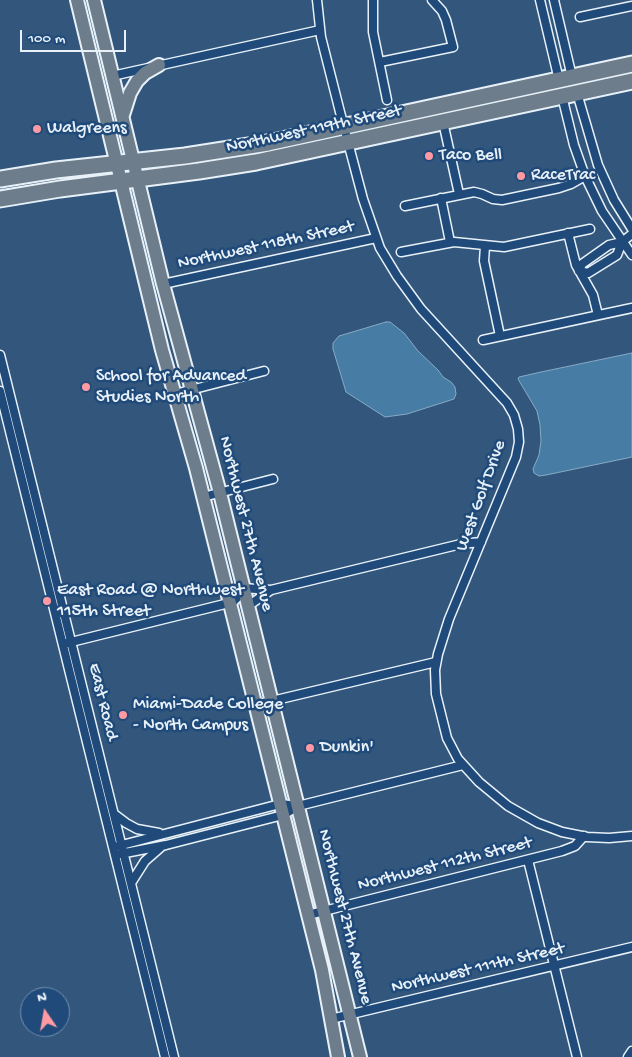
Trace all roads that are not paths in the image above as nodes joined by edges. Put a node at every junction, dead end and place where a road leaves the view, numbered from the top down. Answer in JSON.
{"nodes":[{"id":1,"x":77,"y":0,"type":"edge"},
{"id":2,"x":94,"y":0,"type":"edge"},
{"id":3,"x":317,"y":0,"type":"edge"},
{"id":4,"x":373,"y":0,"type":"edge"},
{"id":5,"x":432,"y":0,"type":"edge"},
{"id":6,"x":540,"y":0,"type":"edge"},
{"id":7,"x":554,"y":0,"type":"edge"},
{"id":8,"x":632,"y":6,"type":"edge"},
{"id":9,"x":580,"y":17,"type":"dead end"},
{"id":10,"x":320,"y":30,"type":"junction"},
{"id":11,"x":380,"y":62,"type":"junction"},
{"id":12,"x":632,"y":64,"type":"edge"},
{"id":13,"x":159,"y":66,"type":"junction"},
{"id":14,"x":112,"y":76,"type":"junction"},
{"id":15,"x":565,"y":79,"type":"junction"},
{"id":16,"x":632,"y":81,"type":"edge"},
{"id":17,"x":569,"y":95,"type":"junction"},
{"id":18,"x":387,"y":100,"type":"dead end"},
{"id":19,"x":123,"y":118,"type":"junction"},
{"id":20,"x":443,"y":122,"type":"junction"},
{"id":21,"x":344,"y":127,"type":"junction"},
{"id":22,"x":349,"y":142,"type":"junction"},
{"id":23,"x":134,"y":161,"type":"junction"},
{"id":24,"x":116,"y":163,"type":"junction"},
{"id":25,"x":585,"y":176,"type":"junction"},
{"id":26,"x":0,"y":179,"type":"edge"},
{"id":27,"x":138,"y":179,"type":"junction"},
{"id":28,"x":121,"y":182,"type":"junction"},
{"id":29,"x":459,"y":194,"type":"junction"},
{"id":30,"x":441,"y":198,"type":"junction"},
{"id":31,"x":0,"y":199,"type":"edge"},
{"id":32,"x":405,"y":206,"type":"dead end"},
{"id":33,"x":590,"y":229,"type":"dead end"},
{"id":34,"x":632,"y":229,"type":"edge"},
{"id":35,"x":568,"y":234,"type":"junction"},
{"id":36,"x":632,"y":234,"type":"edge"},
{"id":37,"x":376,"y":238,"type":"junction"},
{"id":38,"x":450,"y":242,"type":"junction"},
{"id":39,"x":622,"y":242,"type":"junction"},
{"id":40,"x":486,"y":246,"type":"junction"},
{"id":41,"x":401,"y":252,"type":"dead end"},
{"id":42,"x":632,"y":255,"type":"edge"},
{"id":43,"x":588,"y":260,"type":"junction"},
{"id":44,"x":595,"y":269,"type":"junction"},
{"id":45,"x":579,"y":271,"type":"junction"},
{"id":46,"x":163,"y":284,"type":"junction"},
{"id":47,"x":632,"y":308,"type":"edge"},
{"id":48,"x":598,"y":315,"type":"junction"},
{"id":49,"x":500,"y":336,"type":"junction"},
{"id":50,"x":483,"y":340,"type":"dead end"},
{"id":51,"x":0,"y":354,"type":"edge"},
{"id":52,"x":264,"y":371,"type":"dead end"},
{"id":53,"x":2,"y":372,"type":"edge"},
{"id":54,"x":3,"y":381,"type":"edge"},
{"id":55,"x":191,"y":390,"type":"junction"},
{"id":56,"x":0,"y":392,"type":"edge"},
{"id":57,"x":175,"y":394,"type":"junction"},
{"id":58,"x":272,"y":480,"type":"dead end"},
{"id":59,"x":220,"y":493,"type":"junction"},
{"id":60,"x":203,"y":498,"type":"junction"},
{"id":61,"x":481,"y":542,"type":"junction"},
{"id":62,"x":243,"y":588,"type":"junction"},
{"id":63,"x":271,"y":590,"type":"junction"},
{"id":64,"x":230,"y":603,"type":"junction"},
{"id":65,"x":248,"y":606,"type":"junction"},
{"id":66,"x":71,"y":642,"type":"junction"},
{"id":67,"x":63,"y":644,"type":"junction"},
{"id":68,"x":436,"y":662,"type":"junction"},
{"id":69,"x":272,"y":701,"type":"junction"},
{"id":70,"x":256,"y":705,"type":"junction"},
{"id":71,"x":463,"y":765,"type":"junction"},
{"id":72,"x":298,"y":806,"type":"junction"},
{"id":73,"x":282,"y":810,"type":"junction"},
{"id":74,"x":114,"y":814,"type":"junction"},
{"id":75,"x":163,"y":834,"type":"junction"},
{"id":76,"x":584,"y":836,"type":"junction"},
{"id":77,"x":632,"y":836,"type":"edge"},
{"id":78,"x":121,"y":845,"type":"junction"},
{"id":79,"x":166,"y":845,"type":"junction"},
{"id":80,"x":113,"y":847,"type":"junction"},
{"id":81,"x":124,"y":853,"type":"junction"},
{"id":82,"x":115,"y":856,"type":"junction"},
{"id":83,"x":528,"y":860,"type":"junction"},
{"id":84,"x":131,"y":883,"type":"junction"},
{"id":85,"x":324,"y":911,"type":"junction"},
{"id":86,"x":308,"y":915,"type":"junction"},
{"id":87,"x":632,"y":948,"type":"edge"},
{"id":88,"x":553,"y":966,"type":"junction"},
{"id":89,"x":350,"y":1015,"type":"junction"},
{"id":90,"x":331,"y":1019,"type":"junction"},
{"id":91,"x":632,"y":1051,"type":"edge"},
{"id":92,"x":165,"y":1057,"type":"edge"},
{"id":93,"x":174,"y":1057,"type":"edge"},
{"id":94,"x":338,"y":1057,"type":"edge"},
{"id":95,"x":360,"y":1057,"type":"edge"},
{"id":96,"x":576,"y":1057,"type":"edge"},
{"id":97,"x":628,"y":1057,"type":"edge"}],
"edges":[{"from":1,"to":24,"type":"main road","name":"Northwest 27th Avenue"},
{"from":2,"to":14,"type":"main road","name":"Northwest 27th Avenue"},
{"from":3,"to":10,"type":"street","name":"West Golf Drive"},
{"from":4,"to":11,"type":"street"},
{"from":5,"to":11,"type":"street"},
{"from":6,"to":15,"type":"street"},
{"from":7,"to":15,"type":"street"},
{"from":8,"to":9,"type":"street"},
{"from":10,"to":13,"type":"street"},
{"from":10,"to":21,"type":"street","name":"West Golf Drive"},
{"from":11,"to":18,"type":"street"},
{"from":12,"to":15,"type":"highway","name":"Northwest 119th Street"},
{"from":13,"to":14,"type":"street"},
{"from":13,"to":19,"type":"main road"},
{"from":14,"to":19,"type":"main road","name":"Northwest 27th Avenue"},
{"from":15,"to":17,"type":"highway"},
{"from":15,"to":21,"type":"highway","name":"Northwest 119th Street"},
{"from":16,"to":17,"type":"highway","name":"Northwest 119th Street"},
{"from":17,"to":20,"type":"highway","name":"Northwest 119th Street"},
{"from":17,"to":25,"type":"street"},
{"from":17,"to":34,"type":"street"},
{"from":19,"to":23,"type":"main road","name":"Northwest 27th Avenue"},
{"from":20,"to":22,"type":"highway","name":"Northwest 119th Street"},
{"from":20,"to":29,"type":"street"},
{"from":21,"to":22,"type":"street","name":"West Golf Drive"},
{"from":21,"to":23,"type":"highway","name":"Northwest 119th Street"},
{"from":22,"to":27,"type":"highway","name":"Northwest 119th Street"},
{"from":22,"to":37,"type":"street","name":"West Golf Drive"},
{"from":23,"to":24,"type":"highway","name":"Northwest 119th Street"},
{"from":23,"to":27,"type":"main road","name":"Northwest 27th Avenue"},
{"from":24,"to":26,"type":"highway","name":"Northwest 119th Street"},
{"from":24,"to":28,"type":"main road","name":"Northwest 27th Avenue"},
{"from":25,"to":29,"type":"street"},
{"from":25,"to":39,"type":"street"},
{"from":27,"to":28,"type":"highway","name":"Northwest 119th Street"},
{"from":27,"to":46,"type":"main road","name":"Northwest 27th Avenue"},
{"from":28,"to":31,"type":"highway","name":"Northwest 119th Street"},
{"from":28,"to":57,"type":"main road","name":"Northwest 27th Avenue"},
{"from":29,"to":30,"type":"street"},
{"from":30,"to":32,"type":"street"},
{"from":30,"to":38,"type":"street"},
{"from":33,"to":35,"type":"street"},
{"from":35,"to":40,"type":"street"},
{"from":35,"to":45,"type":"street"},
{"from":36,"to":39,"type":"street"},
{"from":37,"to":46,"type":"street","name":"Northwest 118th Street"},
{"from":37,"to":61,"type":"street","name":"West Golf Drive"},
{"from":38,"to":40,"type":"street"},
{"from":38,"to":41,"type":"street"},
{"from":39,"to":42,"type":"street"},
{"from":39,"to":43,"type":"street"},
{"from":39,"to":44,"type":"street"},
{"from":40,"to":49,"type":"street"},
{"from":43,"to":44,"type":"street"},
{"from":43,"to":45,"type":"street"},
{"from":44,"to":45,"type":"street"},
{"from":45,"to":48,"type":"street"},
{"from":46,"to":55,"type":"main road","name":"Northwest 27th Avenue"},
{"from":47,"to":48,"type":"street"},
{"from":48,"to":49,"type":"street"},
{"from":49,"to":50,"type":"street"},
{"from":51,"to":53,"type":"street","name":"East Road"},
{"from":52,"to":55,"type":"street"},
{"from":53,"to":54,"type":"street","name":"East Road"},
{"from":54,"to":66,"type":"street","name":"East Road"},
{"from":55,"to":57,"type":"street"},
{"from":55,"to":59,"type":"main road","name":"Northwest 27th Avenue"},
{"from":56,"to":67,"type":"street","name":"East Road"},
{"from":57,"to":60,"type":"main road","name":"Northwest 27th Avenue"},
{"from":58,"to":59,"type":"street"},
{"from":59,"to":60,"type":"street"},
{"from":59,"to":62,"type":"main road","name":"Northwest 27th Avenue"},
{"from":60,"to":64,"type":"main road","name":"Northwest 27th Avenue"},
{"from":61,"to":63,"type":"street"},
{"from":61,"to":68,"type":"street","name":"West Golf Drive"},
{"from":62,"to":63,"type":"street"},
{"from":62,"to":64,"type":"street"},
{"from":62,"to":65,"type":"main road","name":"Northwest 27th Avenue"},
{"from":63,"to":65,"type":"street"},
{"from":64,"to":66,"type":"street"},
{"from":64,"to":70,"type":"main road","name":"Northwest 27th Avenue"},
{"from":65,"to":69,"type":"main road","name":"Northwest 27th Avenue"},
{"from":66,"to":67,"type":"street"},
{"from":66,"to":74,"type":"street","name":"East Road"},
{"from":67,"to":80,"type":"street","name":"East Road"},
{"from":68,"to":69,"type":"street"},
{"from":68,"to":71,"type":"street","name":"West Golf Drive"},
{"from":69,"to":70,"type":"street"},
{"from":69,"to":72,"type":"main road","name":"Northwest 27th Avenue"},
{"from":70,"to":73,"type":"main road","name":"Northwest 27th Avenue"},
{"from":71,"to":72,"type":"street"},
{"from":71,"to":76,"type":"street","name":"West Golf Drive"},
{"from":72,"to":73,"type":"street"},
{"from":72,"to":85,"type":"main road","name":"Northwest 27th Avenue"},
{"from":73,"to":75,"type":"street"},
{"from":73,"to":79,"type":"street"},
{"from":73,"to":86,"type":"main road","name":"Northwest 27th Avenue"},
{"from":74,"to":75,"type":"street"},
{"from":74,"to":78,"type":"street","name":"East Road"},
{"from":75,"to":78,"type":"street"},
{"from":76,"to":77,"type":"street","name":"West Golf Drive"},
{"from":76,"to":83,"type":"street","name":"Northwest 112th Street"},
{"from":78,"to":80,"type":"street"},
{"from":78,"to":81,"type":"street","name":"East Road"},
{"from":79,"to":81,"type":"street"},
{"from":79,"to":84,"type":"street"},
{"from":80,"to":82,"type":"street","name":"East Road"},
{"from":81,"to":82,"type":"street"},
{"from":81,"to":84,"type":"street","name":"East Road"},
{"from":82,"to":92,"type":"street","name":"East Road"},
{"from":83,"to":85,"type":"street","name":"Northwest 112th Street"},
{"from":83,"to":88,"type":"street"},
{"from":84,"to":93,"type":"street","name":"East Road"},
{"from":85,"to":86,"type":"street","name":"Northwest 112th Street"},
{"from":85,"to":89,"type":"main road","name":"Northwest 27th Avenue"},
{"from":86,"to":90,"type":"main road","name":"Northwest 27th Avenue"},
{"from":87,"to":88,"type":"street","name":"Northwest 111th Street"},
{"from":88,"to":89,"type":"street","name":"Northwest 111th Street"},
{"from":88,"to":96,"type":"street"},
{"from":89,"to":90,"type":"street","name":"Northwest 111th Street"},
{"from":89,"to":95,"type":"main road","name":"Northwest 27th Avenue"},
{"from":90,"to":94,"type":"main road","name":"Northwest 27th Avenue"},
{"from":91,"to":97,"type":"street"}]}
